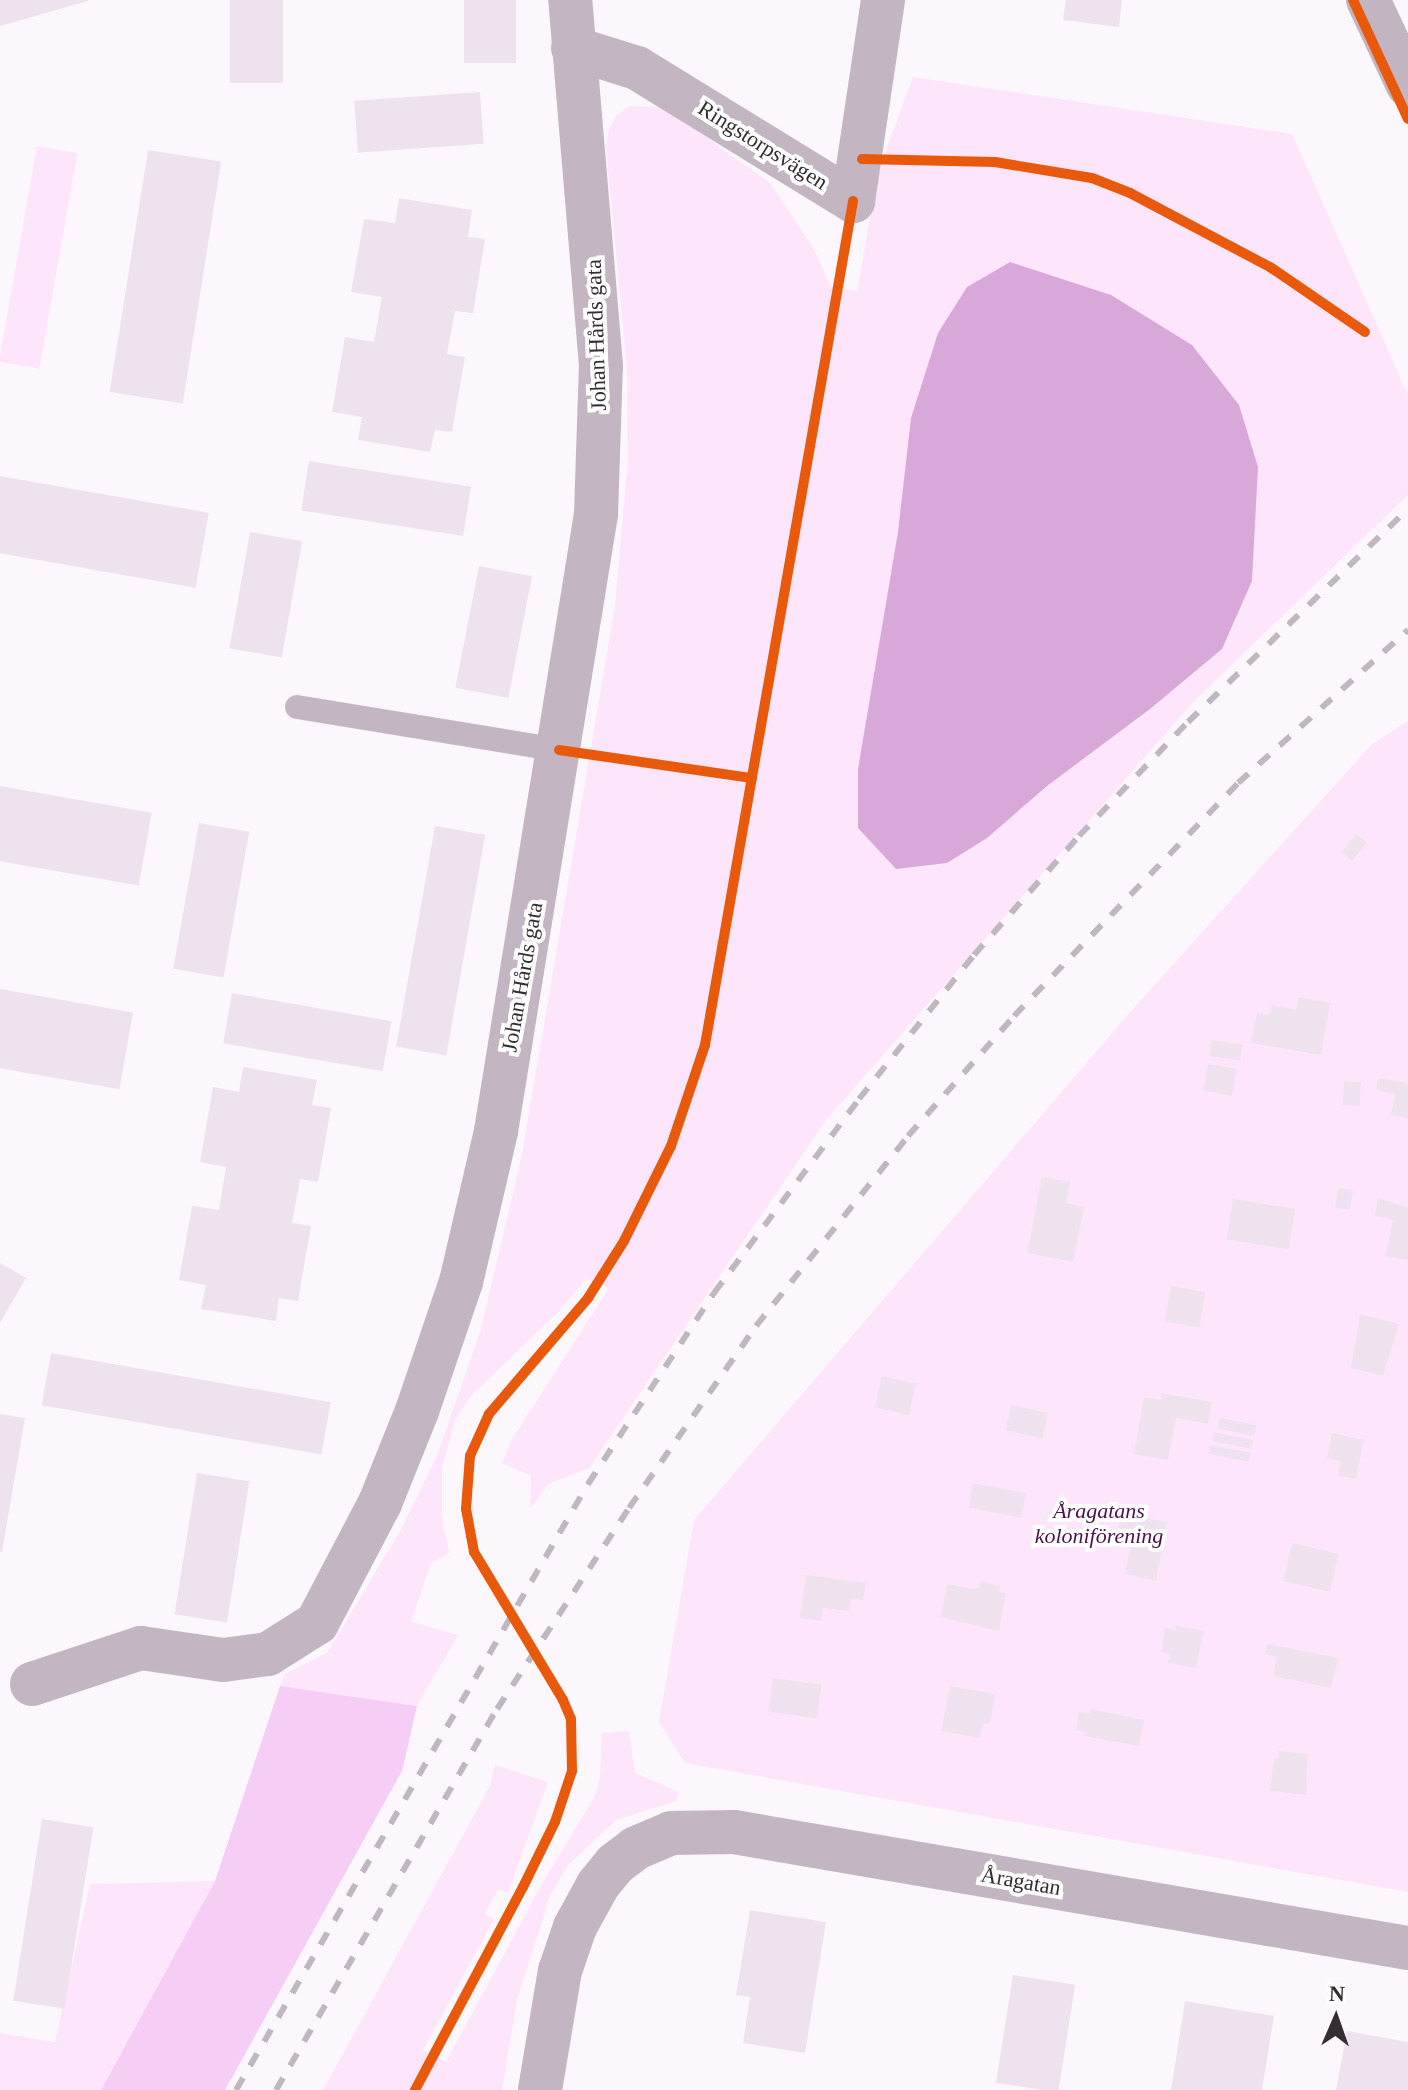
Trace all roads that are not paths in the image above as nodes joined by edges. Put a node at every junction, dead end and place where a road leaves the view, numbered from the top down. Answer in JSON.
{"nodes":[{"id":1,"x":570,"y":0,"type":"edge"},
{"id":2,"x":883,"y":0,"type":"edge"},
{"id":3,"x":1368,"y":0,"type":"edge"},
{"id":4,"x":573,"y":48,"type":"junction"},
{"id":5,"x":1408,"y":85,"type":"edge"},
{"id":6,"x":297,"y":707,"type":"dead end"},
{"id":7,"x":559,"y":750,"type":"junction"},
{"id":8,"x":32,"y":1684,"type":"dead end"},
{"id":9,"x":1408,"y":1948,"type":"edge"},
{"id":10,"x":540,"y":2090,"type":"edge"}],
"edges":[{"from":1,"to":4,"type":"street","name":"Johan Hårds gata"},
{"from":2,"to":4,"type":"street","name":"Ringstorpsvägen"},
{"from":3,"to":5,"type":"street"},
{"from":4,"to":7,"type":"street","name":"Johan Hårds gata"},
{"from":6,"to":7,"type":"lane"},
{"from":7,"to":8,"type":"street","name":"Johan Hårds gata"},
{"from":9,"to":10,"type":"street","name":"Åragatan"}]}
